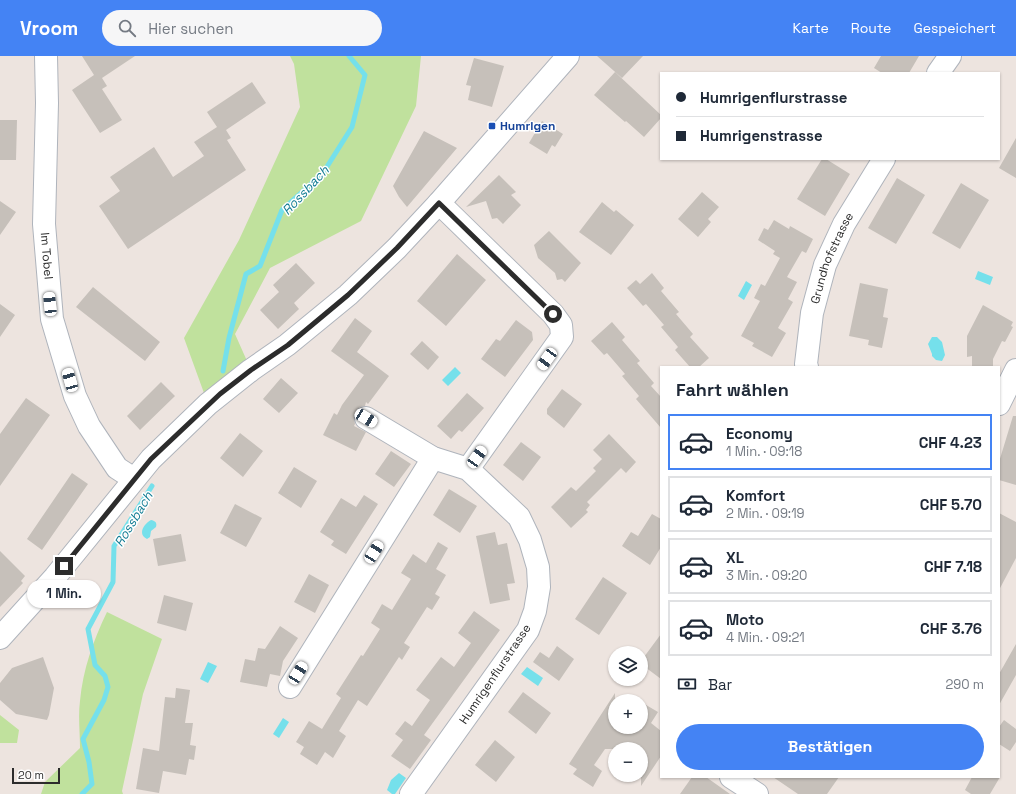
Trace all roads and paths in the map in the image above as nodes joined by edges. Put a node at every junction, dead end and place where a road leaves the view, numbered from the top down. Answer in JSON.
{"nodes":[{"id":1,"x":46,"y":56,"type":"edge"},
{"id":2,"x":568,"y":56,"type":"edge"},
{"id":3,"x":950,"y":56,"type":"edge"},
{"id":4,"x":939,"y":72,"type":"edge"},
{"id":5,"x":883,"y":160,"type":"edge"},
{"id":6,"x":439,"y":203,"type":"junction"},
{"id":7,"x":807,"y":366,"type":"edge"},
{"id":8,"x":1016,"y":370,"type":"edge"},
{"id":9,"x":1000,"y":402,"type":"edge"},
{"id":10,"x":366,"y":418,"type":"dead end"},
{"id":11,"x":433,"y":458,"type":"junction"},
{"id":12,"x":468,"y":469,"type":"junction"},
{"id":13,"x":134,"y":479,"type":"junction"},
{"id":14,"x":0,"y":638,"type":"edge"},
{"id":15,"x":290,"y":687,"type":"dead end"},
{"id":16,"x":733,"y":784,"type":"edge"},
{"id":17,"x":411,"y":794,"type":"edge"},
{"id":18,"x":757,"y":794,"type":"edge"}],
"edges":[{"from":1,"to":13,"type":"street","name":"Im Tobel"},
{"from":2,"to":6,"type":"street"},
{"from":3,"to":4,"type":"street"},
{"from":5,"to":7,"type":"street","name":"Grundhofstrasse"},
{"from":6,"to":12,"type":"street"},
{"from":6,"to":13,"type":"street"},
{"from":8,"to":9,"type":"street"},
{"from":10,"to":11,"type":"street","name":"Humrigenflurstrasse"},
{"from":11,"to":12,"type":"street","name":"Humrigenflurstrasse"},
{"from":11,"to":15,"type":"street"},
{"from":12,"to":17,"type":"street","name":"Humrigenflurstrasse"},
{"from":13,"to":14,"type":"street"},
{"from":16,"to":18,"type":"street"}]}
